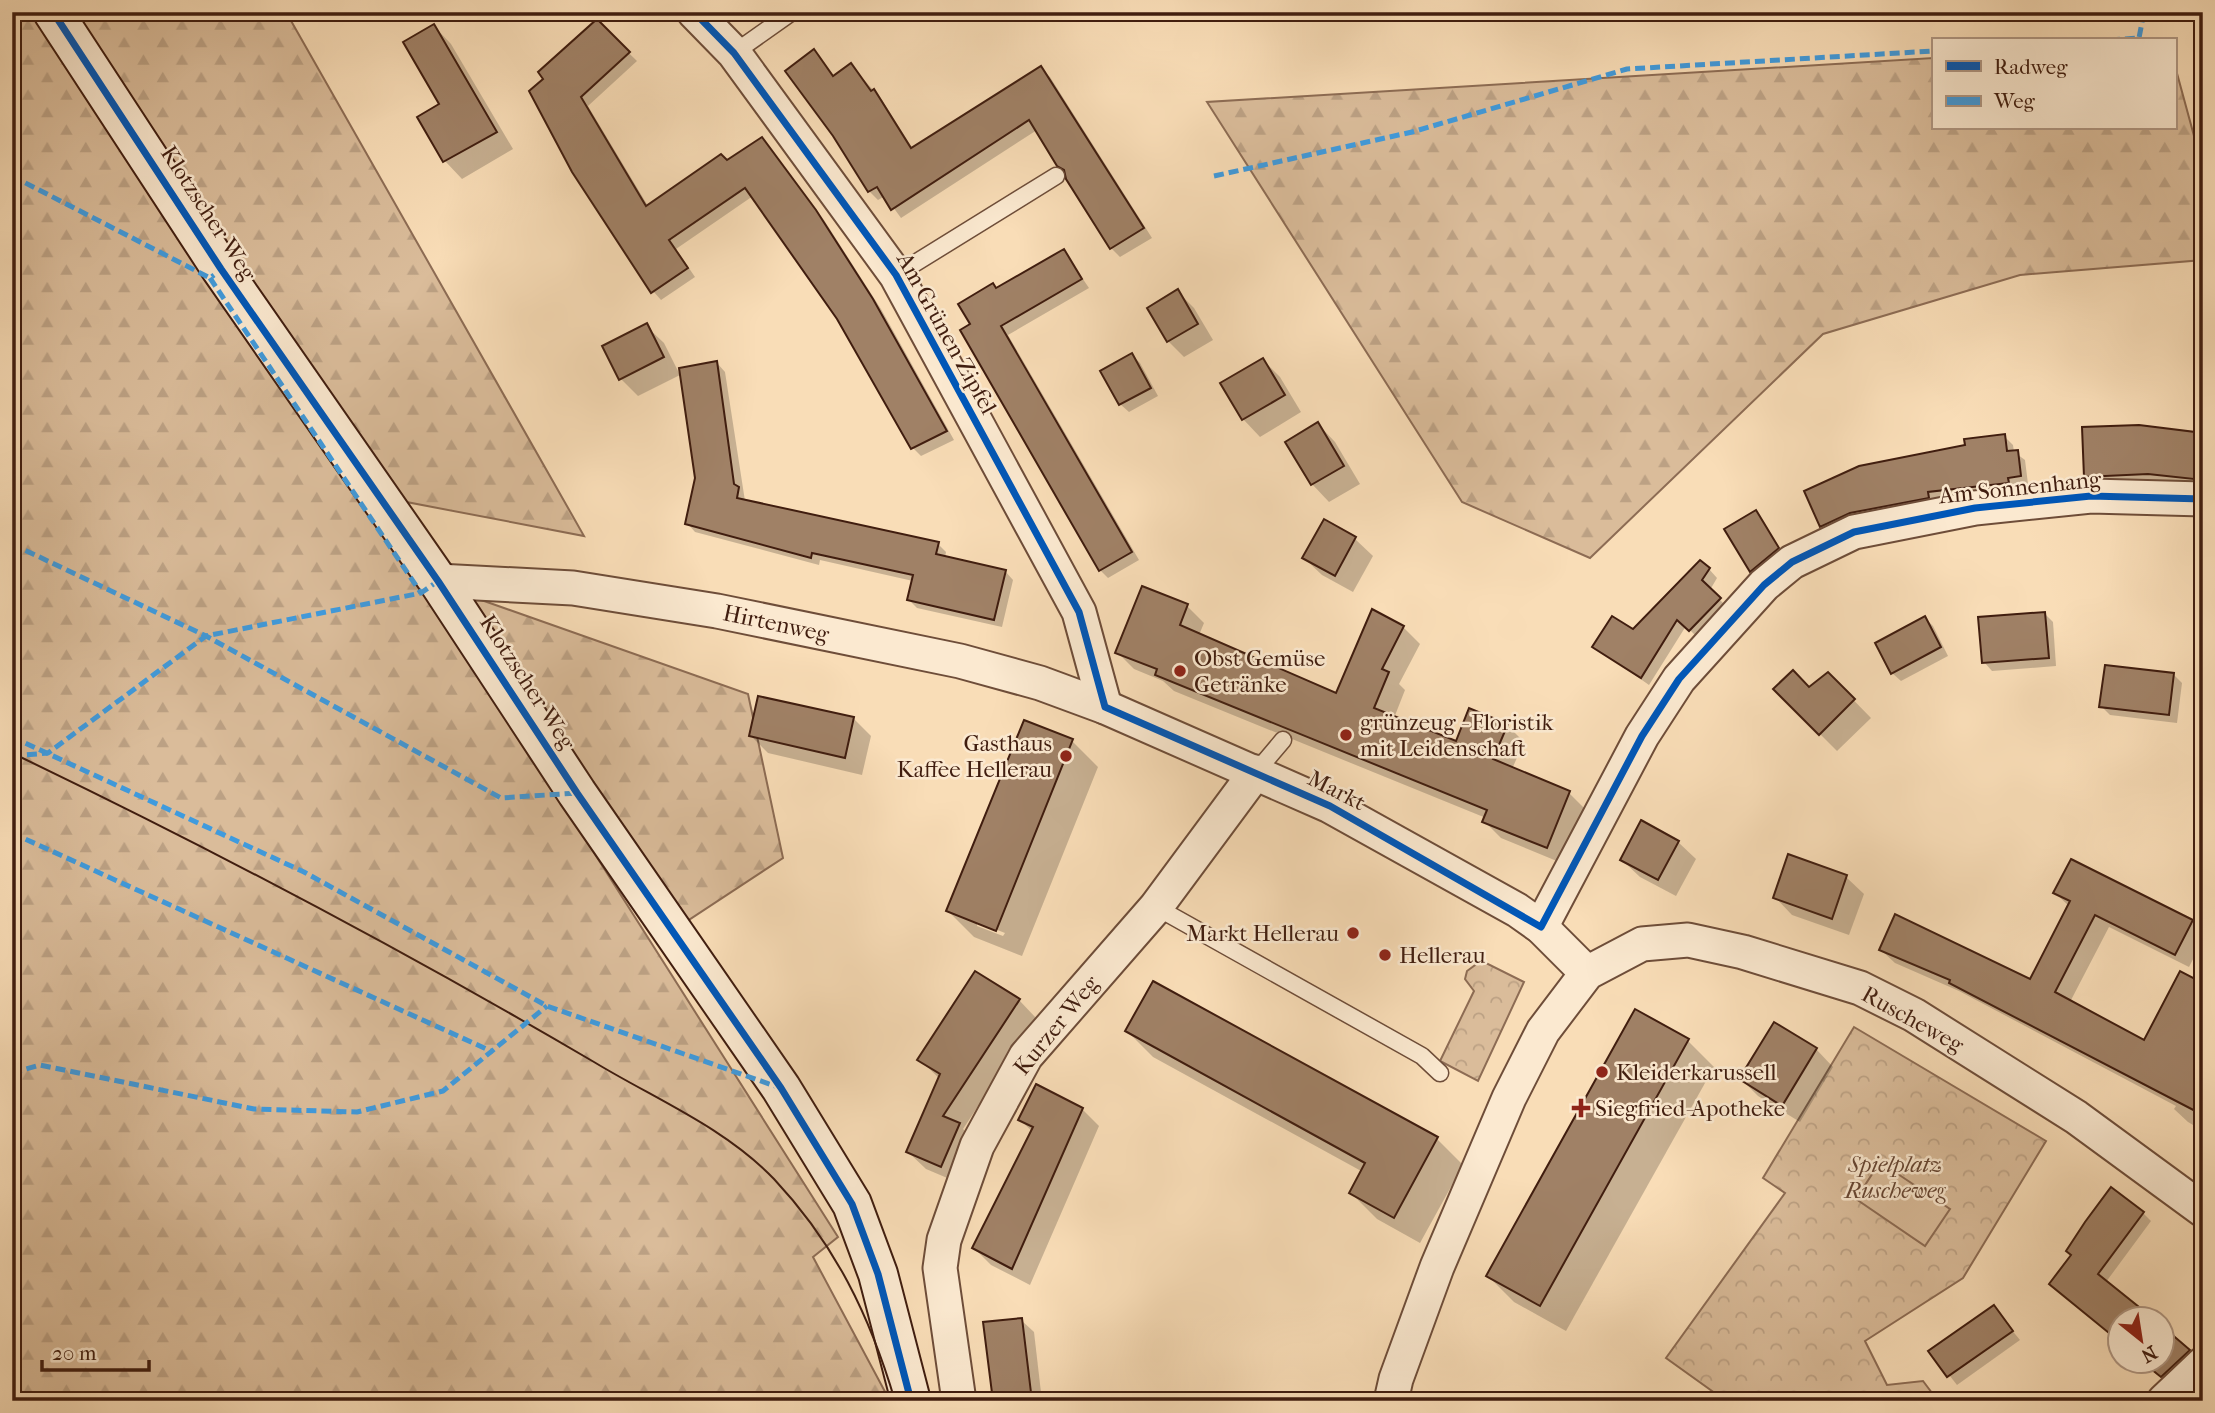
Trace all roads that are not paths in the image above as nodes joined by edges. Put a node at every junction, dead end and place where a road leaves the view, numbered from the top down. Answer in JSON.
{"nodes":[{"id":1,"x":53,"y":12,"type":"edge"},
{"id":2,"x":694,"y":12,"type":"edge"},
{"id":3,"x":792,"y":12,"type":"edge"},
{"id":4,"x":734,"y":53,"type":"junction"},
{"id":5,"x":1056,"y":176,"type":"dead end"},
{"id":6,"x":897,"y":275,"type":"junction"},
{"id":7,"x":2203,"y":499,"type":"edge"},
{"id":8,"x":438,"y":581,"type":"junction"},
{"id":9,"x":1105,"y":708,"type":"junction"},
{"id":10,"x":1283,"y":740,"type":"dead end"},
{"id":11,"x":1256,"y":772,"type":"junction"},
{"id":12,"x":1156,"y":907,"type":"junction"},
{"id":13,"x":1541,"y":927,"type":"junction"},
{"id":14,"x":1587,"y":973,"type":"junction"},
{"id":15,"x":1440,"y":1073,"type":"dead end"},
{"id":16,"x":2203,"y":1210,"type":"edge"},
{"id":17,"x":2203,"y":1364,"type":"edge"},
{"id":18,"x":911,"y":1401,"type":"edge"},
{"id":19,"x":959,"y":1401,"type":"edge"},
{"id":20,"x":1391,"y":1401,"type":"edge"},
{"id":21,"x":2164,"y":1401,"type":"edge"}],
"edges":[{"from":1,"to":8,"type":"street","name":"Klotzscher Weg"},
{"from":2,"to":4,"type":"street","name":"Am Grünen Zipfel"},
{"from":3,"to":4,"type":"lane"},
{"from":4,"to":6,"type":"street","name":"Am Grünen Zipfel"},
{"from":5,"to":6,"type":"lane"},
{"from":6,"to":9,"type":"street","name":"Am Grünen Zipfel"},
{"from":7,"to":13,"type":"street","name":"Am Sonnenhang"},
{"from":8,"to":9,"type":"street","name":"Hirtenweg"},
{"from":8,"to":18,"type":"street","name":"Klotzscher Weg"},
{"from":9,"to":11,"type":"street","name":"Markt"},
{"from":10,"to":11,"type":"lane"},
{"from":11,"to":12,"type":"street","name":"Kurzer Weg"},
{"from":11,"to":13,"type":"street","name":"Markt"},
{"from":12,"to":15,"type":"lane"},
{"from":12,"to":19,"type":"street","name":"Kurzer Weg"},
{"from":13,"to":14,"type":"street","name":"Markt"},
{"from":14,"to":16,"type":"street","name":"Ruscheweg"},
{"from":14,"to":20,"type":"street"},
{"from":17,"to":21,"type":"street"}]}
